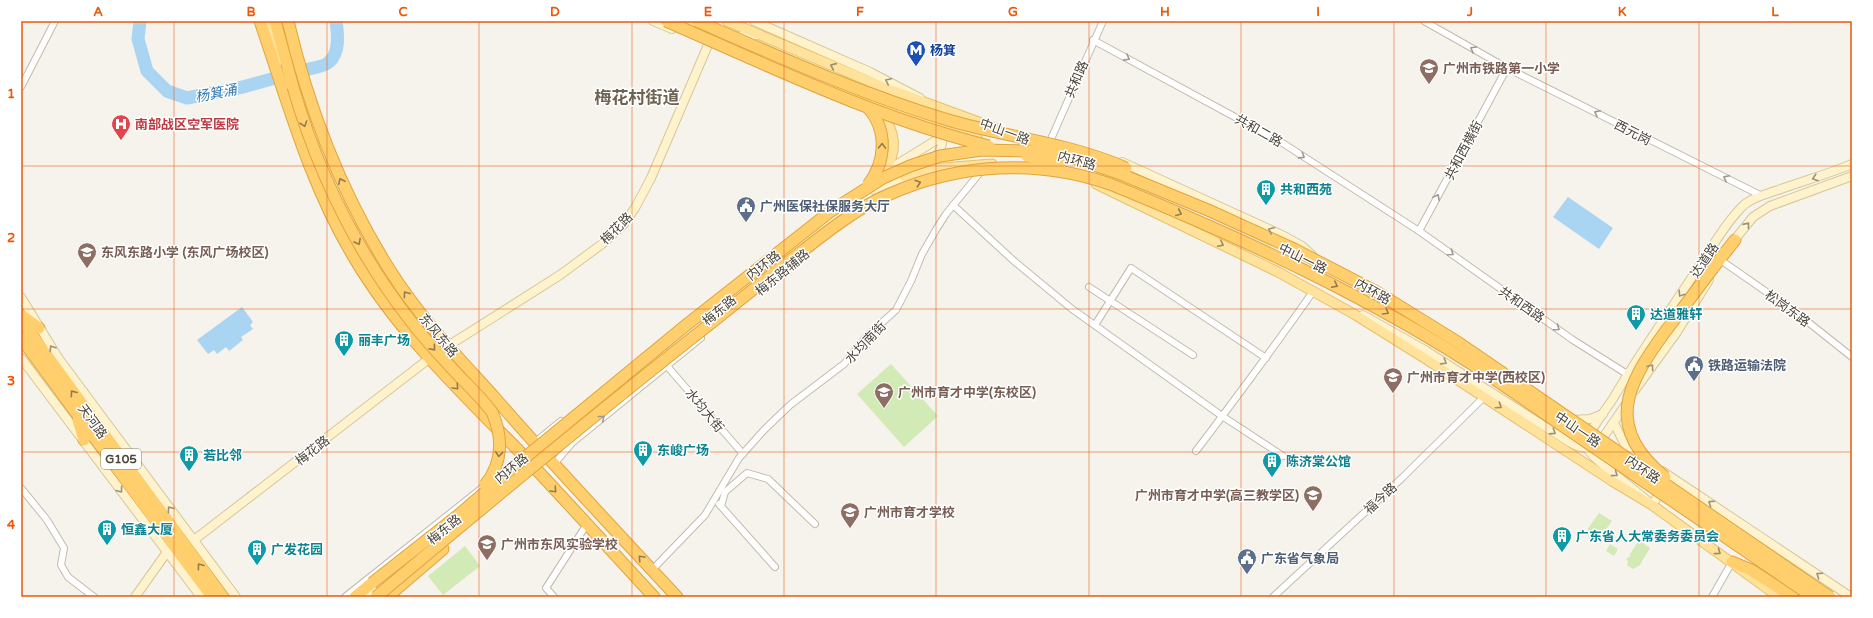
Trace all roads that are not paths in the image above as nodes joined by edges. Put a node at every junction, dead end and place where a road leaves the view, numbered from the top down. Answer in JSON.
{"nodes":[{"id":1,"x":55,"y":21,"type":"edge"},
{"id":2,"x":260,"y":21,"type":"edge"},
{"id":3,"x":270,"y":21,"type":"edge"},
{"id":4,"x":275,"y":21,"type":"edge"},
{"id":5,"x":283,"y":21,"type":"edge"},
{"id":6,"x":288,"y":21,"type":"edge"},
{"id":7,"x":653,"y":21,"type":"edge"},
{"id":8,"x":666,"y":21,"type":"edge"},
{"id":9,"x":684,"y":21,"type":"edge"},
{"id":10,"x":727,"y":21,"type":"edge"},
{"id":11,"x":754,"y":21,"type":"edge"},
{"id":12,"x":1103,"y":21,"type":"edge"},
{"id":13,"x":1424,"y":21,"type":"edge"},
{"id":14,"x":698,"y":23,"type":"edge"},
{"id":15,"x":759,"y":35,"type":"junction"},
{"id":16,"x":724,"y":38,"type":"junction"},
{"id":17,"x":1093,"y":40,"type":"junction"},
{"id":18,"x":708,"y":45,"type":"junction"},
{"id":19,"x":297,"y":61,"type":"junction"},
{"id":20,"x":800,"y":66,"type":"junction"},
{"id":21,"x":1506,"y":68,"type":"junction"},
{"id":22,"x":281,"y":79,"type":"junction"},
{"id":23,"x":21,"y":87,"type":"edge"},
{"id":24,"x":864,"y":98,"type":"junction"},
{"id":25,"x":934,"y":106,"type":"junction"},
{"id":26,"x":944,"y":127,"type":"junction"},
{"id":27,"x":894,"y":135,"type":"junction"},
{"id":28,"x":943,"y":137,"type":"junction"},
{"id":29,"x":1051,"y":138,"type":"junction"},
{"id":30,"x":984,"y":139,"type":"dead end"},
{"id":31,"x":1025,"y":139,"type":"junction"},
{"id":32,"x":1007,"y":148,"type":"dead end"},
{"id":33,"x":1072,"y":156,"type":"junction"},
{"id":34,"x":1048,"y":163,"type":"junction"},
{"id":35,"x":988,"y":164,"type":"junction"},
{"id":36,"x":1852,"y":164,"type":"edge"},
{"id":37,"x":883,"y":173,"type":"junction"},
{"id":38,"x":1146,"y":173,"type":"junction"},
{"id":39,"x":904,"y":176,"type":"junction"},
{"id":40,"x":1852,"y":176,"type":"edge"},
{"id":41,"x":1091,"y":177,"type":"junction"},
{"id":42,"x":1760,"y":195,"type":"junction"},
{"id":43,"x":1172,"y":196,"type":"junction"},
{"id":44,"x":953,"y":206,"type":"junction"},
{"id":45,"x":1208,"y":210,"type":"junction"},
{"id":46,"x":1419,"y":231,"type":"junction"},
{"id":47,"x":1735,"y":240,"type":"junction"},
{"id":48,"x":1722,"y":261,"type":"junction"},
{"id":49,"x":778,"y":269,"type":"junction"},
{"id":50,"x":1325,"y":269,"type":"junction"},
{"id":51,"x":1089,"y":287,"type":"dead end"},
{"id":52,"x":1314,"y":290,"type":"junction"},
{"id":53,"x":21,"y":296,"type":"edge"},
{"id":54,"x":1111,"y":301,"type":"junction"},
{"id":55,"x":728,"y":302,"type":"junction"},
{"id":56,"x":1336,"y":303,"type":"junction"},
{"id":57,"x":735,"y":310,"type":"junction"},
{"id":58,"x":21,"y":315,"type":"edge"},
{"id":59,"x":21,"y":320,"type":"edge"},
{"id":60,"x":1095,"y":325,"type":"junction"},
{"id":61,"x":38,"y":328,"type":"junction"},
{"id":62,"x":21,"y":338,"type":"edge"},
{"id":63,"x":448,"y":346,"type":"junction"},
{"id":64,"x":1193,"y":355,"type":"dead end"},
{"id":65,"x":1852,"y":357,"type":"edge"},
{"id":66,"x":21,"y":358,"type":"edge"},
{"id":67,"x":430,"y":358,"type":"junction"},
{"id":68,"x":1266,"y":358,"type":"junction"},
{"id":69,"x":667,"y":366,"type":"junction"},
{"id":70,"x":1628,"y":374,"type":"junction"},
{"id":71,"x":1484,"y":397,"type":"junction"},
{"id":72,"x":75,"y":412,"type":"junction"},
{"id":73,"x":1604,"y":414,"type":"junction"},
{"id":74,"x":1222,"y":416,"type":"junction"},
{"id":75,"x":1559,"y":416,"type":"junction"},
{"id":76,"x":592,"y":418,"type":"junction"},
{"id":77,"x":1614,"y":423,"type":"junction"},
{"id":78,"x":1581,"y":431,"type":"junction"},
{"id":79,"x":1589,"y":436,"type":"junction"},
{"id":80,"x":84,"y":440,"type":"junction"},
{"id":81,"x":1572,"y":444,"type":"junction"},
{"id":82,"x":1600,"y":444,"type":"junction"},
{"id":83,"x":537,"y":446,"type":"junction"},
{"id":84,"x":1587,"y":448,"type":"junction"},
{"id":85,"x":1196,"y":451,"type":"dead end"},
{"id":86,"x":743,"y":454,"type":"junction"},
{"id":87,"x":1283,"y":456,"type":"dead end"},
{"id":88,"x":527,"y":460,"type":"junction"},
{"id":89,"x":554,"y":464,"type":"junction"},
{"id":90,"x":1680,"y":482,"type":"junction"},
{"id":91,"x":21,"y":488,"type":"edge"},
{"id":92,"x":1663,"y":488,"type":"junction"},
{"id":93,"x":714,"y":498,"type":"junction"},
{"id":94,"x":1686,"y":503,"type":"junction"},
{"id":95,"x":1652,"y":505,"type":"junction"},
{"id":96,"x":721,"y":506,"type":"junction"},
{"id":97,"x":1724,"y":512,"type":"junction"},
{"id":98,"x":1717,"y":523,"type":"junction"},
{"id":99,"x":587,"y":524,"type":"junction"},
{"id":100,"x":815,"y":524,"type":"dead end"},
{"id":101,"x":1732,"y":529,"type":"junction"},
{"id":102,"x":162,"y":532,"type":"junction"},
{"id":103,"x":194,"y":540,"type":"junction"},
{"id":104,"x":167,"y":552,"type":"junction"},
{"id":105,"x":1732,"y":562,"type":"junction"},
{"id":106,"x":775,"y":567,"type":"dead end"},
{"id":107,"x":652,"y":570,"type":"junction"},
{"id":108,"x":372,"y":583,"type":"junction"},
{"id":109,"x":651,"y":596,"type":"edge"},
{"id":110,"x":94,"y":597,"type":"edge"},
{"id":111,"x":135,"y":597,"type":"edge"},
{"id":112,"x":201,"y":597,"type":"edge"},
{"id":113,"x":212,"y":597,"type":"edge"},
{"id":114,"x":223,"y":597,"type":"edge"},
{"id":115,"x":236,"y":597,"type":"edge"},
{"id":116,"x":345,"y":597,"type":"edge"},
{"id":117,"x":355,"y":597,"type":"edge"},
{"id":118,"x":360,"y":597,"type":"edge"},
{"id":119,"x":366,"y":597,"type":"edge"},
{"id":120,"x":376,"y":597,"type":"edge"},
{"id":121,"x":387,"y":597,"type":"edge"},
{"id":122,"x":554,"y":597,"type":"edge"},
{"id":123,"x":677,"y":597,"type":"edge"},
{"id":124,"x":1273,"y":597,"type":"edge"},
{"id":125,"x":1712,"y":597,"type":"edge"},
{"id":126,"x":1779,"y":597,"type":"edge"},
{"id":127,"x":1793,"y":597,"type":"edge"},
{"id":128,"x":1813,"y":597,"type":"edge"},
{"id":129,"x":1825,"y":597,"type":"edge"},
{"id":130,"x":1830,"y":597,"type":"edge"},
{"id":131,"x":1851,"y":597,"type":"edge"}],
"edges":[{"from":1,"to":23,"type":"street"},
{"from":2,"to":22,"type":"highway"},
{"from":3,"to":22,"type":"main road","name":"东风东路"},
{"from":4,"to":108,"type":"highway","one_way":true,"bridge":true},
{"from":5,"to":19,"type":"main road","name":"东风东路"},
{"from":6,"to":19,"type":"highway"},
{"from":7,"to":18,"type":"main road"},
{"from":8,"to":41,"type":"highway","bridge":true},
{"from":9,"to":14,"type":"main road","name":"中山一路"},
{"from":9,"to":18,"type":"main road"},
{"from":10,"to":15,"type":"main road","name":"中山一路"},
{"from":25,"to":11,"type":"main road","one_way":true},
{"from":12,"to":17,"type":"street","name":"共和路"},
{"from":21,"to":13,"type":"street","name":"西元岗","one_way":true},
{"from":14,"to":16,"type":"main road","name":"中山一路"},
{"from":14,"to":18,"type":"main road"},
{"from":14,"to":20,"type":"highway","bridge":true},
{"from":15,"to":16,"type":"main road"},
{"from":25,"to":15,"type":"main road","name":"中山一路","one_way":true},
{"from":16,"to":18,"type":"main road"},
{"from":16,"to":24,"type":"main road","name":"中山一路"},
{"from":17,"to":29,"type":"street","name":"共和路"},
{"from":17,"to":46,"type":"street","name":"共和二路","one_way":true},
{"from":18,"to":27,"type":"main road"},
{"from":18,"to":63,"type":"main road","name":"梅花路"},
{"from":63,"to":19,"type":"highway","name":"东风东路","one_way":true},
{"from":20,"to":45,"type":"highway","bridge":true},
{"from":49,"to":20,"type":"highway","one_way":true,"bridge":true},
{"from":42,"to":21,"type":"street","name":"西元岗","one_way":true},
{"from":46,"to":21,"type":"street","name":"共和西横街","one_way":true},
{"from":22,"to":67,"type":"highway","name":"东风东路"},
{"from":24,"to":26,"type":"main road","name":"中山一路"},
{"from":24,"to":27,"type":"main road"},
{"from":25,"to":26,"type":"main road"},
{"from":25,"to":31,"type":"main road","name":"中山一路"},
{"from":26,"to":28,"type":"main road","name":"梅东路"},
{"from":26,"to":30,"type":"main road","name":"中山一路"},
{"from":27,"to":37,"type":"main road"},
{"from":28,"to":33,"type":"main road"},
{"from":28,"to":37,"type":"main road","name":"梅东路"},
{"from":28,"to":39,"type":"main road","name":"梅东路"},
{"from":29,"to":31,"type":"main road"},
{"from":29,"to":38,"type":"main road"},
{"from":31,"to":33,"type":"main road","name":"中山一路"},
{"from":32,"to":34,"type":"main road","name":"中山一路"},
{"from":33,"to":43,"type":"main road","name":"中山一路"},
{"from":34,"to":35,"type":"main road"},
{"from":34,"to":52,"type":"main road","name":"中山一路","one_way":true},
{"from":35,"to":39,"type":"main road"},
{"from":35,"to":44,"type":"street","name":"水均南街"},
{"from":36,"to":42,"type":"main road","name":"达道路","one_way":true},
{"from":37,"to":83,"type":"main road","name":"梅东路"},
{"from":38,"to":43,"type":"main road"},
{"from":50,"to":38,"type":"main road","one_way":true},
{"from":39,"to":55,"type":"main road","name":"梅东路"},
{"from":39,"to":57,"type":"street","name":"梅东路辅路"},
{"from":47,"to":40,"type":"main road","name":"达道路","one_way":true},
{"from":49,"to":41,"type":"highway","name":"内环路","one_way":true,"bridge":true},
{"from":41,"to":128,"type":"highway","name":"内环路","one_way":true,"bridge":true},
{"from":42,"to":70,"type":"main road","name":"达道路","one_way":true},
{"from":43,"to":50,"type":"main road","name":"中山一路"},
{"from":44,"to":60,"type":"street"},
{"from":44,"to":86,"type":"street","name":"水均南街"},
{"from":45,"to":101,"type":"highway","name":"内环路","bridge":true},
{"from":45,"to":108,"type":"highway","name":"内环路","bridge":true},
{"from":46,"to":70,"type":"street","name":"共和西路","one_way":true},
{"from":47,"to":48,"type":"main road","name":"达道路"},
{"from":47,"to":101,"type":"highway","bridge":true},
{"from":48,"to":65,"type":"street","name":"松岗东路"},
{"from":77,"to":48,"type":"main road","name":"达道路","one_way":true},
{"from":49,"to":76,"type":"highway","name":"内环路","bridge":true},
{"from":50,"to":75,"type":"main road","name":"中山一路"},
{"from":51,"to":54,"type":"street"},
{"from":52,"to":56,"type":"main road","name":"中山一路"},
{"from":52,"to":68,"type":"street"},
{"from":53,"to":61,"type":"main road"},
{"from":54,"to":60,"type":"street"},
{"from":54,"to":64,"type":"street"},
{"from":54,"to":68,"type":"street"},
{"from":55,"to":57,"type":"street"},
{"from":55,"to":89,"type":"main road","name":"梅东路"},
{"from":56,"to":71,"type":"main road","name":"中山一路"},
{"from":56,"to":81,"type":"main road","one_way":true},
{"from":57,"to":69,"type":"street","name":"梅东路辅路"},
{"from":58,"to":61,"type":"highway"},
{"from":114,"to":59,"type":"highway","name":"天河路","number":"G105","one_way":true},
{"from":60,"to":74,"type":"street"},
{"from":103,"to":61,"type":"main road","one_way":true},
{"from":62,"to":72,"type":"highway","name":"天河路","number":"G105"},
{"from":63,"to":83,"type":"highway","name":"东风东路"},
{"from":66,"to":80,"type":"main road"},
{"from":67,"to":88,"type":"highway","name":"东风东路","one_way":true},
{"from":67,"to":103,"type":"main road","name":"梅花路"},
{"from":68,"to":74,"type":"street"},
{"from":69,"to":86,"type":"street","name":"水均大街"},
{"from":89,"to":69,"type":"street","name":"梅东路辅路","one_way":true},
{"from":70,"to":73,"type":"main road","name":"达道路"},
{"from":71,"to":95,"type":"main road","name":"中山一路","one_way":true},
{"from":71,"to":124,"type":"street","name":"福今路"},
{"from":72,"to":80,"type":"highway"},
{"from":72,"to":102,"type":"highway","name":"天河路","number":"G105"},
{"from":73,"to":75,"type":"main road"},
{"from":73,"to":79,"type":"main road","name":"达道路"},
{"from":74,"to":85,"type":"street"},
{"from":74,"to":87,"type":"street"},
{"from":75,"to":78,"type":"main road","name":"中山一路"},
{"from":76,"to":120,"type":"highway","name":"内环路","bridge":true},
{"from":76,"to":121,"type":"highway","bridge":true},
{"from":77,"to":82,"type":"main road","name":"达道路"},
{"from":77,"to":90,"type":"main road"},
{"from":78,"to":79,"type":"main road","name":"中山一路"},
{"from":78,"to":81,"type":"main road"},
{"from":79,"to":82,"type":"main road","name":"中山一路"},
{"from":79,"to":84,"type":"main road"},
{"from":80,"to":104,"type":"main road","one_way":true},
{"from":81,"to":84,"type":"main road"},
{"from":82,"to":84,"type":"main road"},
{"from":82,"to":92,"type":"main road","name":"中山一路"},
{"from":83,"to":89,"type":"highway","name":"东风东路"},
{"from":84,"to":95,"type":"main road","one_way":true},
{"from":86,"to":93,"type":"street","name":"水均南街"},
{"from":88,"to":99,"type":"highway","name":"东风东路","one_way":true},
{"from":88,"to":116,"type":"street"},
{"from":88,"to":118,"type":"main road","name":"梅东路"},
{"from":88,"to":119,"type":"main road","name":"梅东路"},
{"from":107,"to":89,"type":"highway","name":"东风东路","one_way":true},
{"from":90,"to":94,"type":"main road"},
{"from":97,"to":90,"type":"main road","one_way":true},
{"from":91,"to":110,"type":"street"},
{"from":92,"to":94,"type":"main road","name":"中山一路"},
{"from":92,"to":95,"type":"main road"},
{"from":93,"to":96,"type":"street"},
{"from":93,"to":107,"type":"street","name":"水均南街"},
{"from":94,"to":98,"type":"main road","name":"中山一路"},
{"from":95,"to":105,"type":"main road","name":"中山一路","one_way":true},
{"from":96,"to":100,"type":"street"},
{"from":96,"to":106,"type":"street"},
{"from":97,"to":98,"type":"main road"},
{"from":131,"to":97,"type":"main road","one_way":true},
{"from":98,"to":129,"type":"main road","name":"中山一路"},
{"from":99,"to":109,"type":"highway","name":"东风东路"},
{"from":99,"to":122,"type":"street"},
{"from":101,"to":130,"type":"highway","name":"内环路","bridge":true},
{"from":102,"to":104,"type":"highway"},
{"from":102,"to":113,"type":"highway","name":"天河路","number":"G105"},
{"from":103,"to":115,"type":"main road"},
{"from":104,"to":111,"type":"main road"},
{"from":104,"to":112,"type":"main road"},
{"from":105,"to":125,"type":"street"},
{"from":105,"to":126,"type":"main road","name":"中山一路"},
{"from":105,"to":127,"type":"highway"},
{"from":107,"to":123,"type":"highway","name":"东风东路"},
{"from":108,"to":117,"type":"highway","name":"内环路"}]}
